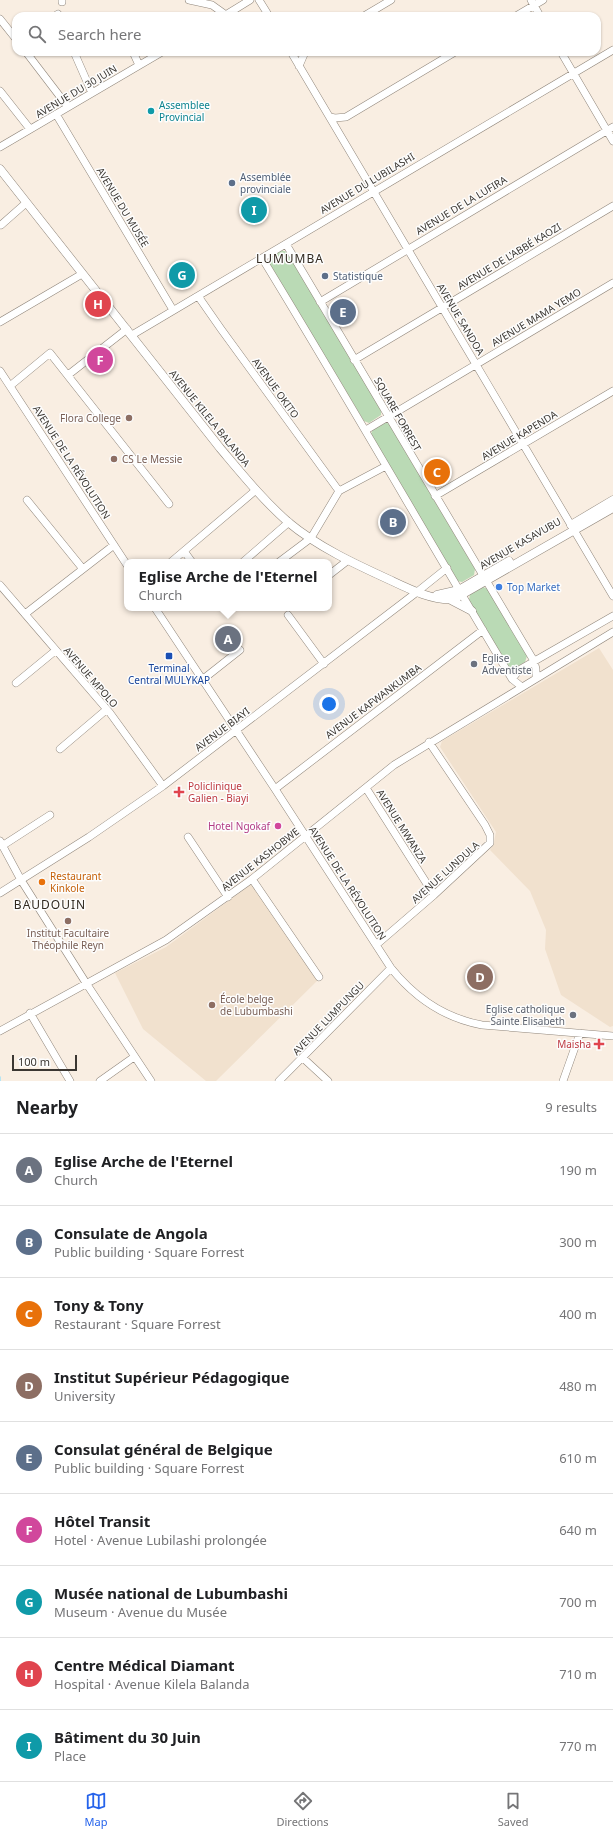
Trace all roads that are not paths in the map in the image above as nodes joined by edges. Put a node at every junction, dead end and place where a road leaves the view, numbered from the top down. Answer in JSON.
{"nodes":[{"id":1,"x":189,"y":0,"type":"edge"},
{"id":2,"x":250,"y":0,"type":"edge"},
{"id":3,"x":259,"y":0,"type":"edge"},
{"id":4,"x":390,"y":0,"type":"edge"},
{"id":5,"x":543,"y":0,"type":"edge"},
{"id":6,"x":532,"y":3,"type":"edge"},
{"id":7,"x":221,"y":12,"type":"edge"},
{"id":8,"x":230,"y":12,"type":"edge"},
{"id":9,"x":266,"y":12,"type":"edge"},
{"id":10,"x":370,"y":12,"type":"edge"},
{"id":11,"x":521,"y":12,"type":"edge"},
{"id":12,"x":538,"y":12,"type":"edge"},
{"id":13,"x":0,"y":20,"type":"edge"},
{"id":14,"x":12,"y":34,"type":"edge"},
{"id":15,"x":613,"y":50,"type":"edge"},
{"id":16,"x":29,"y":56,"type":"edge"},
{"id":17,"x":76,"y":56,"type":"edge"},
{"id":18,"x":135,"y":56,"type":"edge"},
{"id":19,"x":155,"y":56,"type":"edge"},
{"id":20,"x":293,"y":56,"type":"edge"},
{"id":21,"x":303,"y":56,"type":"edge"},
{"id":22,"x":449,"y":56,"type":"edge"},
{"id":23,"x":563,"y":56,"type":"edge"},
{"id":24,"x":139,"y":65,"type":"junction"},
{"id":25,"x":299,"y":66,"type":"junction"},
{"id":26,"x":573,"y":73,"type":"junction"},
{"id":27,"x":0,"y":91,"type":"edge"},
{"id":28,"x":92,"y":93,"type":"junction"},
{"id":29,"x":68,"y":107,"type":"junction"},
{"id":30,"x":56,"y":114,"type":"junction"},
{"id":31,"x":330,"y":117,"type":"junction"},
{"id":32,"x":346,"y":117,"type":"junction"},
{"id":33,"x":610,"y":128,"type":"edge"},
{"id":34,"x":30,"y":129,"type":"junction"},
{"id":35,"x":339,"y":132,"type":"junction"},
{"id":36,"x":613,"y":141,"type":"edge"},
{"id":37,"x":0,"y":147,"type":"edge"},
{"id":38,"x":0,"y":169,"type":"edge"},
{"id":39,"x":374,"y":191,"type":"junction"},
{"id":40,"x":26,"y":203,"type":"junction"},
{"id":41,"x":613,"y":206,"type":"edge"},
{"id":42,"x":1,"y":225,"type":"edge"},
{"id":43,"x":286,"y":244,"type":"junction"},
{"id":44,"x":408,"y":249,"type":"junction"},
{"id":45,"x":262,"y":258,"type":"junction"},
{"id":46,"x":82,"y":274,"type":"junction"},
{"id":47,"x":613,"y":283,"type":"edge"},
{"id":48,"x":198,"y":296,"type":"junction"},
{"id":49,"x":320,"y":302,"type":"junction"},
{"id":50,"x":442,"y":307,"type":"junction"},
{"id":51,"x":173,"y":310,"type":"junction"},
{"id":52,"x":0,"y":322,"type":"edge"},
{"id":53,"x":129,"y":332,"type":"junction"},
{"id":54,"x":354,"y":360,"type":"junction"},
{"id":55,"x":477,"y":364,"type":"junction"},
{"id":56,"x":0,"y":371,"type":"edge"},
{"id":57,"x":68,"y":375,"type":"junction"},
{"id":58,"x":10,"y":386,"type":"junction"},
{"id":59,"x":613,"y":391,"type":"edge"},
{"id":60,"x":388,"y":416,"type":"junction"},
{"id":61,"x":366,"y":430,"type":"junction"},
{"id":62,"x":524,"y":444,"type":"junction"},
{"id":63,"x":386,"y":466,"type":"junction"},
{"id":64,"x":256,"y":490,"type":"junction"},
{"id":65,"x":339,"y":491,"type":"junction"},
{"id":66,"x":435,"y":496,"type":"junction"},
{"id":67,"x":27,"y":500,"type":"dead end"},
{"id":68,"x":613,"y":500,"type":"edge"},
{"id":69,"x":169,"y":504,"type":"dead end"},
{"id":70,"x":613,"y":508,"type":"edge"},
{"id":71,"x":289,"y":522,"type":"junction"},
{"id":72,"x":573,"y":527,"type":"junction"},
{"id":73,"x":311,"y":538,"type":"junction"},
{"id":74,"x":114,"y":545,"type":"junction"},
{"id":75,"x":184,"y":551,"type":"junction"},
{"id":76,"x":175,"y":559,"type":"edge"},
{"id":77,"x":190,"y":559,"type":"edge"},
{"id":78,"x":246,"y":559,"type":"edge"},
{"id":79,"x":283,"y":559,"type":"edge"},
{"id":80,"x":124,"y":560,"type":"edge"},
{"id":81,"x":348,"y":561,"type":"junction"},
{"id":82,"x":447,"y":568,"type":"junction"},
{"id":83,"x":83,"y":569,"type":"junction"},
{"id":84,"x":332,"y":573,"type":"edge"},
{"id":85,"x":484,"y":579,"type":"junction"},
{"id":86,"x":0,"y":585,"type":"edge"},
{"id":87,"x":417,"y":592,"type":"junction"},
{"id":88,"x":461,"y":592,"type":"junction"},
{"id":89,"x":435,"y":596,"type":"junction"},
{"id":90,"x":613,"y":596,"type":"edge"},
{"id":91,"x":449,"y":599,"type":"junction"},
{"id":92,"x":157,"y":611,"type":"edge"},
{"id":93,"x":472,"y":611,"type":"junction"},
{"id":94,"x":25,"y":614,"type":"junction"},
{"id":95,"x":288,"y":615,"type":"dead end"},
{"id":96,"x":613,"y":616,"type":"edge"},
{"id":97,"x":483,"y":630,"type":"junction"},
{"id":98,"x":613,"y":632,"type":"edge"},
{"id":99,"x":55,"y":650,"type":"junction"},
{"id":100,"x":240,"y":650,"type":"dead end"},
{"id":101,"x":534,"y":662,"type":"junction"},
{"id":102,"x":324,"y":664,"type":"junction"},
{"id":103,"x":536,"y":678,"type":"junction"},
{"id":104,"x":202,"y":680,"type":"junction"},
{"id":105,"x":512,"y":680,"type":"junction"},
{"id":106,"x":16,"y":683,"type":"dead end"},
{"id":107,"x":522,"y":687,"type":"junction"},
{"id":108,"x":508,"y":695,"type":"junction"},
{"id":109,"x":106,"y":710,"type":"junction"},
{"id":110,"x":236,"y":731,"type":"junction"},
{"id":111,"x":429,"y":742,"type":"junction"},
{"id":112,"x":60,"y":749,"type":"dead end"},
{"id":113,"x":163,"y":786,"type":"junction"},
{"id":114,"x":366,"y":788,"type":"junction"},
{"id":115,"x":275,"y":789,"type":"junction"},
{"id":116,"x":50,"y":814,"type":"dead end"},
{"id":117,"x":305,"y":836,"type":"junction"},
{"id":118,"x":188,"y":837,"type":"dead end"},
{"id":119,"x":1,"y":844,"type":"edge"},
{"id":120,"x":252,"y":879,"type":"junction"},
{"id":121,"x":21,"y":880,"type":"junction"},
{"id":122,"x":0,"y":893,"type":"edge"},
{"id":123,"x":434,"y":895,"type":"junction"},
{"id":124,"x":228,"y":898,"type":"junction"},
{"id":125,"x":376,"y":945,"type":"junction"},
{"id":126,"x":391,"y":968,"type":"junction"},
{"id":127,"x":319,"y":977,"type":"dead end"},
{"id":128,"x":86,"y":983,"type":"junction"},
{"id":129,"x":30,"y":1013,"type":"junction"},
{"id":130,"x":0,"y":1031,"type":"edge"},
{"id":131,"x":580,"y":1033,"type":"junction"},
{"id":132,"x":613,"y":1036,"type":"edge"},
{"id":133,"x":134,"y":1057,"type":"junction"},
{"id":134,"x":303,"y":1058,"type":"junction"},
{"id":135,"x":70,"y":1081,"type":"edge"},
{"id":136,"x":100,"y":1081,"type":"edge"},
{"id":137,"x":151,"y":1081,"type":"edge"},
{"id":138,"x":279,"y":1081,"type":"edge"},
{"id":139,"x":328,"y":1081,"type":"edge"},
{"id":140,"x":563,"y":1081,"type":"edge"}],
"edges":[{"from":1,"to":7,"type":"street"},
{"from":2,"to":8,"type":"street"},
{"from":3,"to":9,"type":"street"},
{"from":4,"to":10,"type":"street"},
{"from":5,"to":6,"type":"street"},
{"from":6,"to":11,"type":"street"},
{"from":6,"to":12,"type":"street"},
{"from":13,"to":14,"type":"street"},
{"from":15,"to":26,"type":"street","name":"AVENUE DU LUBILASHI"},
{"from":16,"to":29,"type":"street"},
{"from":17,"to":28,"type":"street"},
{"from":18,"to":24,"type":"street"},
{"from":19,"to":24,"type":"street","name":"AVENUE DU 30 JUIN"},
{"from":20,"to":25,"type":"street","name":"AVENUE SANDOA"},
{"from":21,"to":25,"type":"street"},
{"from":22,"to":32,"type":"street"},
{"from":23,"to":26,"type":"street"},
{"from":24,"to":28,"type":"street","name":"AVENUE DU 30 JUIN"},
{"from":25,"to":31,"type":"street","name":"AVENUE SANDOA"},
{"from":26,"to":33,"type":"street"},
{"from":26,"to":39,"type":"street","name":"AVENUE DU LUBILASHI"},
{"from":27,"to":34,"type":"street"},
{"from":28,"to":29,"type":"street","name":"AVENUE DU 30 JUIN"},
{"from":29,"to":30,"type":"street","name":"AVENUE DU 30 JUIN"},
{"from":30,"to":34,"type":"street","name":"AVENUE DU 30 JUIN"},
{"from":30,"to":51,"type":"street","name":"AVENUE DU MUSÉE"},
{"from":31,"to":32,"type":"street"},
{"from":31,"to":35,"type":"street","name":"AVENUE SANDOA"},
{"from":32,"to":35,"type":"street"},
{"from":33,"to":36,"type":"street"},
{"from":33,"to":44,"type":"street","name":"AVENUE DE LA LUFIRA"},
{"from":34,"to":37,"type":"street","name":"AVENUE DU 30 JUIN"},
{"from":35,"to":39,"type":"street","name":"AVENUE SANDOA"},
{"from":38,"to":40,"type":"main road","name":"AVENUE KILELA BALANDA"},
{"from":39,"to":43,"type":"street","name":"AVENUE DU LUBILASHI"},
{"from":39,"to":44,"type":"street","name":"AVENUE SANDOA"},
{"from":40,"to":42,"type":"street"},
{"from":40,"to":46,"type":"main road","name":"AVENUE KILELA BALANDA"},
{"from":41,"to":50,"type":"street","name":"AVENUE DE L'ABBÉ KAOZI"},
{"from":43,"to":45,"type":"street","name":"AVENUE DU LUBILASHI"},
{"from":43,"to":49,"type":"street","name":"SQUARE FORREST"},
{"from":44,"to":49,"type":"street","name":"AVENUE DE LA LUFIRA"},
{"from":44,"to":50,"type":"street","name":"AVENUE SANDOA"},
{"from":45,"to":48,"type":"street","name":"AVENUE DU LUBILASHI"},
{"from":45,"to":61,"type":"street"},
{"from":46,"to":52,"type":"street"},
{"from":46,"to":53,"type":"main road","name":"AVENUE KILELA BALANDA"},
{"from":47,"to":55,"type":"street","name":"AVENUE MAMA YEMO"},
{"from":48,"to":51,"type":"street","name":"AVENUE DU LUBILASHI"},
{"from":48,"to":65,"type":"street","name":"AVENUE OKITO"},
{"from":49,"to":54,"type":"street","name":"SQUARE FORREST"},
{"from":50,"to":54,"type":"street","name":"AVENUE DE L'ABBÉ KAOZI"},
{"from":50,"to":55,"type":"street","name":"AVENUE SANDOA"},
{"from":51,"to":53,"type":"street","name":"AVENUE DU LUBILASHI"},
{"from":53,"to":57,"type":"street","name":"AVENUE DU LUBILASHI"},
{"from":53,"to":64,"type":"main road","name":"AVENUE KILELA BALANDA"},
{"from":54,"to":60,"type":"street","name":"SQUARE FORREST"},
{"from":55,"to":60,"type":"street","name":"AVENUE MAMA YEMO"},
{"from":55,"to":62,"type":"street","name":"AVENUE SANDOA"},
{"from":56,"to":58,"type":"street","name":"AVENUE DE LA RÉVOLUTION"},
{"from":57,"to":58,"type":"street"},
{"from":57,"to":69,"type":"street"},
{"from":58,"to":74,"type":"street","name":"AVENUE DE LA RÉVOLUTION"},
{"from":59,"to":62,"type":"street","name":"AVENUE KAPENDA"},
{"from":60,"to":61,"type":"street","name":"AVENUE MAMA YEMO"},
{"from":60,"to":66,"type":"street","name":"SQUARE FORREST"},
{"from":61,"to":63,"type":"street"},
{"from":62,"to":66,"type":"street","name":"AVENUE KAPENDA"},
{"from":62,"to":72,"type":"street","name":"AVENUE SANDOA"},
{"from":63,"to":65,"type":"street"},
{"from":63,"to":82,"type":"street"},
{"from":64,"to":71,"type":"main road","name":"AVENUE KILELA BALANDA"},
{"from":64,"to":75,"type":"street"},
{"from":65,"to":73,"type":"street"},
{"from":66,"to":85,"type":"street","name":"SQUARE FORREST"},
{"from":67,"to":83,"type":"street"},
{"from":68,"to":72,"type":"main road","name":"AVENUE KASAVUBU"},
{"from":70,"to":72,"type":"main road","name":"AVENUE KASAVUBU"},
{"from":71,"to":73,"type":"main road","name":"AVENUE KILELA BALANDA"},
{"from":71,"to":78,"type":"street"},
{"from":72,"to":85,"type":"main road","name":"AVENUE KASAVUBU"},
{"from":72,"to":90,"type":"street","name":"AVENUE SANDOA"},
{"from":73,"to":79,"type":"street"},
{"from":73,"to":81,"type":"main road","name":"AVENUE KILELA BALANDA"},
{"from":74,"to":80,"type":"street","name":"AVENUE DE LA RÉVOLUTION"},
{"from":74,"to":83,"type":"street"},
{"from":75,"to":76,"type":"street"},
{"from":75,"to":77,"type":"street"},
{"from":81,"to":84,"type":"street"},
{"from":81,"to":87,"type":"main road","name":"AVENUE KILELA BALANDA"},
{"from":82,"to":87,"type":"street","name":"AVENUE BIAYI"},
{"from":82,"to":88,"type":"street"},
{"from":83,"to":94,"type":"street"},
{"from":85,"to":88,"type":"main road","name":"AVENUE KASAVUBU"},
{"from":85,"to":101,"type":"street","name":"SQUARE FORREST"},
{"from":86,"to":94,"type":"street","name":"AVENUE MPOLO"},
{"from":87,"to":89,"type":"main road","name":"AVENUE KILELA BALANDA"},
{"from":87,"to":102,"type":"street","name":"AVENUE BIAYI"},
{"from":88,"to":89,"type":"main road","name":"AVENUE KASAVUBU"},
{"from":88,"to":91,"type":"main road","name":"AVENUE KILELA BALANDA"},
{"from":88,"to":93,"type":"street"},
{"from":89,"to":91,"type":"main road","name":"AVENUE KILELA BALANDA"},
{"from":91,"to":93,"type":"main road"},
{"from":92,"to":104,"type":"street","name":"AVENUE DE LA RÉVOLUTION"},
{"from":93,"to":97,"type":"street"},
{"from":94,"to":99,"type":"street","name":"AVENUE MPOLO"},
{"from":95,"to":102,"type":"street"},
{"from":96,"to":101,"type":"street"},
{"from":97,"to":105,"type":"street"},
{"from":97,"to":115,"type":"street","name":"AVENUE KAFWANKUMBA"},
{"from":98,"to":103,"type":"street","name":"AVENUE KASHOBWE"},
{"from":99,"to":106,"type":"street"},
{"from":99,"to":109,"type":"street","name":"AVENUE MPOLO"},
{"from":100,"to":104,"type":"street"},
{"from":101,"to":103,"type":"street","name":"SQUARE FORREST"},
{"from":101,"to":105,"type":"street"},
{"from":102,"to":110,"type":"street","name":"AVENUE BIAYI"},
{"from":103,"to":107,"type":"street","name":"AVENUE KASHOBWE"},
{"from":104,"to":110,"type":"street","name":"AVENUE DE LA RÉVOLUTION"},
{"from":105,"to":107,"type":"street"},
{"from":105,"to":108,"type":"street"},
{"from":107,"to":108,"type":"street","name":"AVENUE KASHOBWE"},
{"from":108,"to":111,"type":"street","name":"AVENUE KASHOBWE"},
{"from":109,"to":112,"type":"street"},
{"from":109,"to":113,"type":"street","name":"AVENUE MPOLO"},
{"from":110,"to":113,"type":"street","name":"AVENUE BIAYI"},
{"from":110,"to":115,"type":"street","name":"AVENUE DE LA RÉVOLUTION"},
{"from":111,"to":114,"type":"street","name":"AVENUE KASHOBWE"},
{"from":111,"to":123,"type":"street","name":"AVENUE LUNDULA"},
{"from":113,"to":121,"type":"street","name":"AVENUE BIAYI"},
{"from":114,"to":117,"type":"street","name":"AVENUE KASHOBWE"},
{"from":114,"to":123,"type":"street","name":"AVENUE MWANZA"},
{"from":115,"to":117,"type":"street","name":"AVENUE DE LA RÉVOLUTION"},
{"from":116,"to":119,"type":"street"},
{"from":117,"to":120,"type":"street","name":"AVENUE KASHOBWE"},
{"from":117,"to":125,"type":"street","name":"AVENUE DE LA RÉVOLUTION"},
{"from":118,"to":124,"type":"street"},
{"from":119,"to":121,"type":"street"},
{"from":120,"to":124,"type":"street","name":"AVENUE KASHOBWE"},
{"from":120,"to":127,"type":"street"},
{"from":121,"to":122,"type":"street","name":"AVENUE BIAYI"},
{"from":121,"to":128,"type":"street"},
{"from":123,"to":125,"type":"street","name":"AVENUE LUNDULA"},
{"from":124,"to":128,"type":"street","name":"AVENUE KASHOBWE"},
{"from":125,"to":126,"type":"street","name":"AVENUE DE LA RÉVOLUTION"},
{"from":126,"to":131,"type":"street","name":"AVENUE DE LA RÉVOLUTION"},
{"from":126,"to":134,"type":"street","name":"AVENUE LUMPUNGU"},
{"from":128,"to":129,"type":"street","name":"AVENUE KASHOBWE"},
{"from":128,"to":133,"type":"street"},
{"from":129,"to":130,"type":"street","name":"AVENUE KASHOBWE"},
{"from":129,"to":135,"type":"street"},
{"from":131,"to":132,"type":"street","name":"AVENUE DE LA RÉVOLUTION"},
{"from":131,"to":140,"type":"street"},
{"from":133,"to":136,"type":"street"},
{"from":133,"to":137,"type":"street"},
{"from":134,"to":138,"type":"street","name":"AVENUE LUMPUNGU"},
{"from":134,"to":139,"type":"street"}]}
